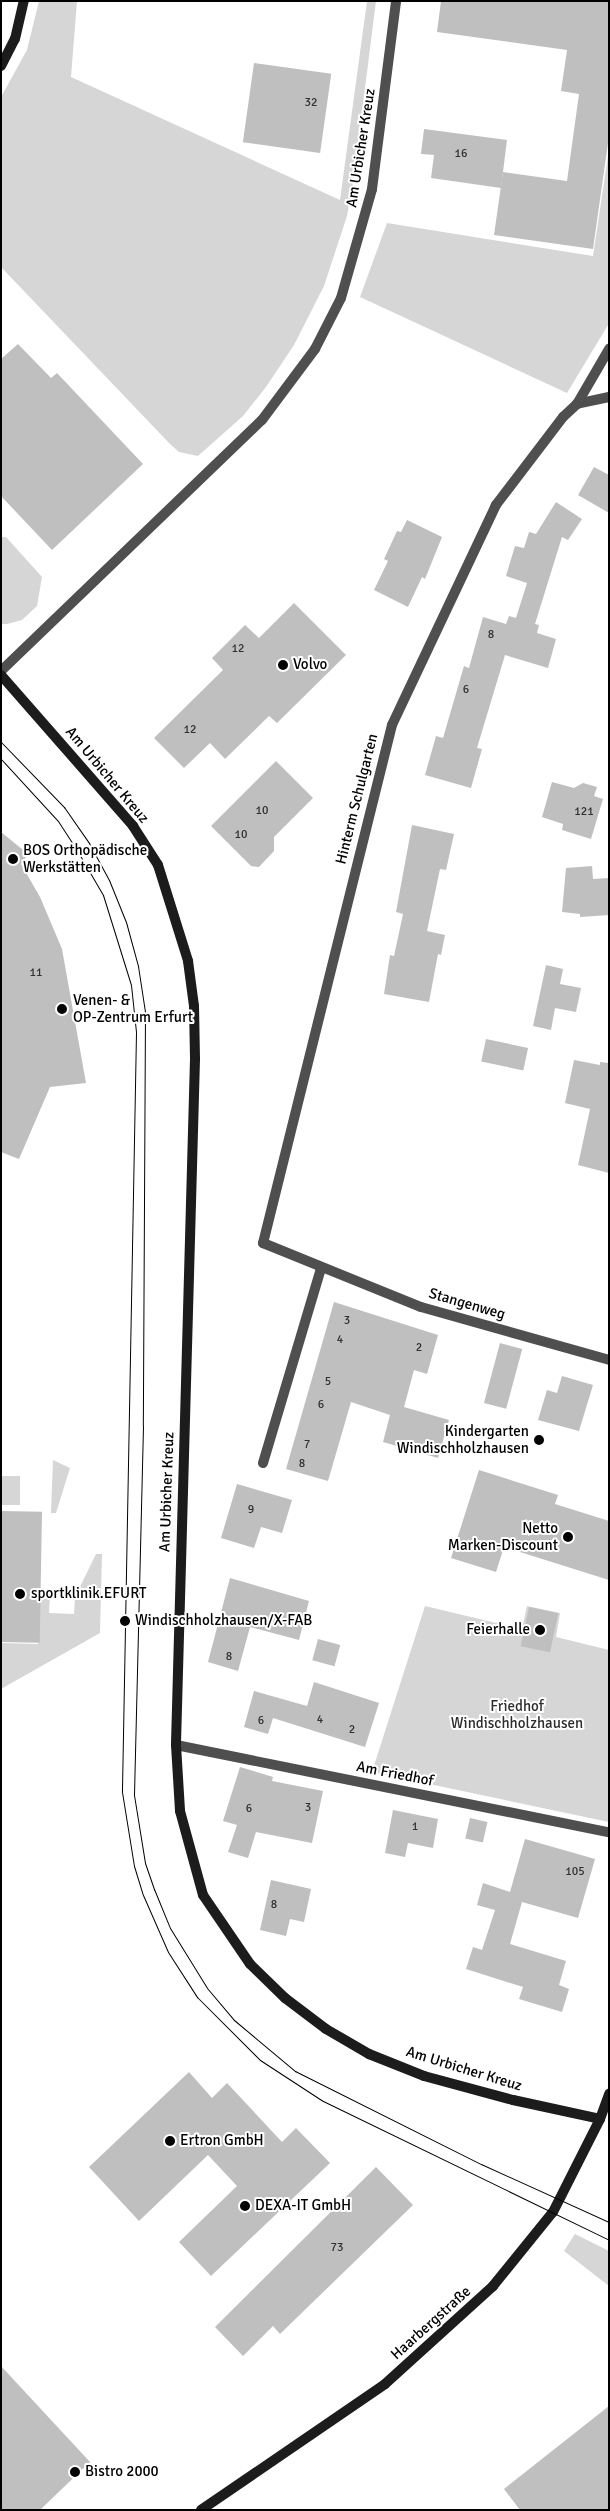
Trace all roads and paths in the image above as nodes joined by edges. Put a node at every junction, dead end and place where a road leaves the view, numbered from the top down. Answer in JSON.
{"nodes":[{"id":1,"x":24,"y":1,"type":"edge"},
{"id":2,"x":396,"y":1,"type":"edge"},
{"id":3,"x":1,"y":66,"type":"edge"},
{"id":4,"x":609,"y":349,"type":"edge"},
{"id":5,"x":609,"y":396,"type":"edge"},
{"id":6,"x":577,"y":404,"type":"junction"},
{"id":7,"x":1,"y":673,"type":"edge"},
{"id":8,"x":263,"y":1243,"type":"joint"},
{"id":9,"x":320,"y":1268,"type":"junction"},
{"id":10,"x":609,"y":1360,"type":"edge"},
{"id":11,"x":263,"y":1463,"type":"dead end"},
{"id":12,"x":176,"y":1745,"type":"junction"},
{"id":13,"x":609,"y":1832,"type":"edge"},
{"id":14,"x":609,"y":2094,"type":"edge"},
{"id":15,"x":604,"y":2119,"type":"edge"},
{"id":16,"x":201,"y":2510,"type":"edge"}],
"edges":[{"from":1,"to":3,"type":"main road"},
{"from":2,"to":7,"type":"street","name":"Am Urbicher Kreuz"},
{"from":4,"to":6,"type":"street","name":"Hinterm Schulgarten"},
{"from":5,"to":6,"type":"street","name":"Hinterm Schulgarten"},
{"from":6,"to":8,"type":"street","name":"Hinterm Schulgarten"},
{"from":7,"to":12,"type":"main road","name":"Am Urbicher Kreuz"},
{"from":8,"to":9,"type":"street","name":"Stangenweg"},
{"from":9,"to":10,"type":"street","name":"Stangenweg"},
{"from":9,"to":11,"type":"street"},
{"from":12,"to":13,"type":"street","name":"Am Friedhof"},
{"from":12,"to":15,"type":"main road","name":"Am Urbicher Kreuz"},
{"from":14,"to":15,"type":"main road","name":"Haarbergstraße"},
{"from":15,"to":16,"type":"main road","name":"Haarbergstraße"}]}
